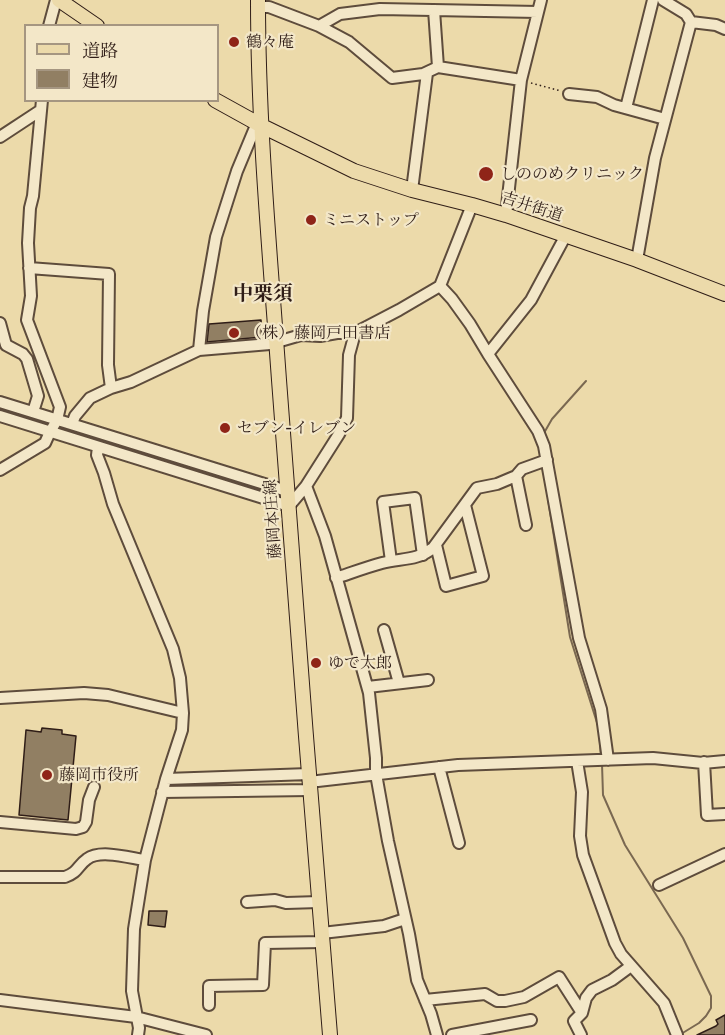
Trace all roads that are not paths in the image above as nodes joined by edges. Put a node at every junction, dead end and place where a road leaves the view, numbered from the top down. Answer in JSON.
{"nodes":[{"id":1,"x":57,"y":0,"type":"edge"},
{"id":2,"x":541,"y":0,"type":"edge"},
{"id":3,"x":653,"y":0,"type":"edge"},
{"id":4,"x":663,"y":0,"type":"edge"},
{"id":5,"x":258,"y":4,"type":"edge"},
{"id":6,"x":434,"y":10,"type":"junction"},
{"id":7,"x":538,"y":12,"type":"junction"},
{"id":8,"x":691,"y":22,"type":"junction"},
{"id":9,"x":50,"y":24,"type":"edge"},
{"id":10,"x":94,"y":24,"type":"edge"},
{"id":11,"x":319,"y":26,"type":"junction"},
{"id":12,"x":725,"y":28,"type":"edge"},
{"id":13,"x":438,"y":67,"type":"junction"},
{"id":14,"x":427,"y":73,"type":"junction"},
{"id":15,"x":521,"y":80,"type":"junction"},
{"id":16,"x":569,"y":94,"type":"road end"},
{"id":17,"x":219,"y":102,"type":"edge"},
{"id":18,"x":42,"y":105,"type":"edge"},
{"id":19,"x":626,"y":108,"type":"junction"},
{"id":20,"x":665,"y":119,"type":"junction"},
{"id":21,"x":259,"y":124,"type":"junction"},
{"id":22,"x":0,"y":137,"type":"edge"},
{"id":23,"x":412,"y":190,"type":"junction"},
{"id":24,"x":472,"y":205,"type":"junction"},
{"id":25,"x":506,"y":215,"type":"junction"},
{"id":26,"x":566,"y":235,"type":"junction"},
{"id":27,"x":637,"y":260,"type":"junction"},
{"id":28,"x":29,"y":268,"type":"junction"},
{"id":29,"x":440,"y":286,"type":"junction"},
{"id":30,"x":725,"y":294,"type":"edge"},
{"id":31,"x":0,"y":323,"type":"edge"},
{"id":32,"x":355,"y":333,"type":"junction"},
{"id":33,"x":277,"y":343,"type":"junction"},
{"id":34,"x":199,"y":350,"type":"junction"},
{"id":35,"x":488,"y":354,"type":"junction"},
{"id":36,"x":111,"y":388,"type":"junction"},
{"id":37,"x":0,"y":402,"type":"edge"},
{"id":38,"x":33,"y":412,"type":"junction"},
{"id":39,"x":0,"y":416,"type":"edge"},
{"id":40,"x":57,"y":420,"type":"junction"},
{"id":41,"x":72,"y":424,"type":"junction"},
{"id":42,"x":50,"y":432,"type":"junction"},
{"id":43,"x":99,"y":447,"type":"junction"},
{"id":44,"x":547,"y":460,"type":"junction"},
{"id":45,"x":0,"y":470,"type":"edge"},
{"id":46,"x":516,"y":476,"type":"junction"},
{"id":47,"x":306,"y":486,"type":"junction"},
{"id":48,"x":287,"y":491,"type":"junction"},
{"id":49,"x":465,"y":505,"type":"junction"},
{"id":50,"x":289,"y":506,"type":"junction"},
{"id":51,"x":526,"y":525,"type":"dead end"},
{"id":52,"x":436,"y":545,"type":"junction"},
{"id":53,"x":423,"y":555,"type":"junction"},
{"id":54,"x":391,"y":561,"type":"junction"},
{"id":55,"x":336,"y":579,"type":"junction"},
{"id":56,"x":384,"y":630,"type":"dead end"},
{"id":57,"x":428,"y":680,"type":"dead end"},
{"id":58,"x":399,"y":683,"type":"junction"},
{"id":59,"x":368,"y":687,"type":"junction"},
{"id":60,"x":0,"y":698,"type":"edge"},
{"id":61,"x":183,"y":713,"type":"junction"},
{"id":62,"x":608,"y":760,"type":"junction"},
{"id":63,"x":577,"y":761,"type":"junction"},
{"id":64,"x":725,"y":761,"type":"edge"},
{"id":65,"x":704,"y":762,"type":"junction"},
{"id":66,"x":440,"y":767,"type":"junction"},
{"id":67,"x":376,"y":774,"type":"junction"},
{"id":68,"x":165,"y":779,"type":"junction"},
{"id":69,"x":310,"y":782,"type":"junction"},
{"id":70,"x":94,"y":787,"type":"dead end"},
{"id":71,"x":162,"y":792,"type":"junction"},
{"id":72,"x":725,"y":814,"type":"edge"},
{"id":73,"x":0,"y":822,"type":"edge"},
{"id":74,"x":459,"y":843,"type":"dead end"},
{"id":75,"x":725,"y":854,"type":"edge"},
{"id":76,"x":145,"y":861,"type":"junction"},
{"id":77,"x":0,"y":877,"type":"edge"},
{"id":78,"x":659,"y":885,"type":"dead end"},
{"id":79,"x":247,"y":902,"type":"dead end"},
{"id":80,"x":320,"y":902,"type":"junction"},
{"id":81,"x":405,"y":919,"type":"junction"},
{"id":82,"x":322,"y":938,"type":"junction"},
{"id":83,"x":631,"y":966,"type":"junction"},
{"id":84,"x":0,"y":1000,"type":"edge"},
{"id":85,"x":425,"y":1000,"type":"junction"},
{"id":86,"x":209,"y":1005,"type":"dead end"},
{"id":87,"x":582,"y":1013,"type":"junction"},
{"id":88,"x":136,"y":1017,"type":"junction"},
{"id":89,"x":531,"y":1020,"type":"dead end"},
{"id":90,"x":676,"y":1034,"type":"edge"},
{"id":91,"x":138,"y":1035,"type":"edge"},
{"id":92,"x":206,"y":1035,"type":"edge"},
{"id":93,"x":330,"y":1035,"type":"edge"},
{"id":94,"x":437,"y":1035,"type":"edge"},
{"id":95,"x":452,"y":1035,"type":"edge"},
{"id":96,"x":581,"y":1035,"type":"edge"}],
"edges":[{"from":1,"to":9,"type":"street"},
{"from":1,"to":10,"type":"main road"},
{"from":2,"to":7,"type":"street"},
{"from":3,"to":19,"type":"street"},
{"from":4,"to":8,"type":"street"},
{"from":5,"to":11,"type":"street"},
{"from":5,"to":21,"type":"main road","name":"藤岡本庄線"},
{"from":6,"to":7,"type":"street"},
{"from":6,"to":11,"type":"street"},
{"from":6,"to":13,"type":"street"},
{"from":7,"to":15,"type":"street"},
{"from":8,"to":12,"type":"street"},
{"from":8,"to":20,"type":"street"},
{"from":11,"to":14,"type":"street"},
{"from":13,"to":14,"type":"street"},
{"from":13,"to":15,"type":"street"},
{"from":14,"to":23,"type":"street"},
{"from":15,"to":25,"type":"street"},
{"from":16,"to":19,"type":"street"},
{"from":17,"to":21,"type":"main road","name":"吉井街道"},
{"from":18,"to":22,"type":"street"},
{"from":18,"to":28,"type":"street"},
{"from":19,"to":20,"type":"street"},
{"from":20,"to":27,"type":"street"},
{"from":21,"to":23,"type":"main road","name":"吉井街道"},
{"from":21,"to":33,"type":"main road","name":"藤岡本庄線"},
{"from":21,"to":34,"type":"street"},
{"from":23,"to":24,"type":"main road","name":"吉井街道"},
{"from":24,"to":25,"type":"main road","name":"吉井街道"},
{"from":24,"to":29,"type":"street"},
{"from":25,"to":26,"type":"main road","name":"吉井街道"},
{"from":26,"to":27,"type":"main road","name":"吉井街道"},
{"from":26,"to":35,"type":"street"},
{"from":27,"to":30,"type":"main road","name":"吉井街道"},
{"from":28,"to":36,"type":"street"},
{"from":28,"to":40,"type":"street"},
{"from":29,"to":32,"type":"street"},
{"from":29,"to":35,"type":"street"},
{"from":31,"to":38,"type":"street"},
{"from":32,"to":33,"type":"street"},
{"from":32,"to":47,"type":"street"},
{"from":33,"to":34,"type":"street"},
{"from":33,"to":48,"type":"main road","name":"藤岡本庄線"},
{"from":34,"to":36,"type":"street"},
{"from":35,"to":44,"type":"street"},
{"from":36,"to":41,"type":"street"},
{"from":37,"to":38,"type":"street"},
{"from":38,"to":40,"type":"street"},
{"from":39,"to":42,"type":"street"},
{"from":40,"to":41,"type":"street"},
{"from":40,"to":42,"type":"street"},
{"from":41,"to":48,"type":"street"},
{"from":42,"to":43,"type":"street"},
{"from":42,"to":45,"type":"street"},
{"from":43,"to":50,"type":"street"},
{"from":43,"to":61,"type":"street"},
{"from":44,"to":46,"type":"street"},
{"from":44,"to":62,"type":"street"},
{"from":46,"to":49,"type":"street"},
{"from":46,"to":51,"type":"street"},
{"from":47,"to":50,"type":"street"},
{"from":47,"to":55,"type":"street"},
{"from":48,"to":50,"type":"main road","name":"藤岡本庄線"},
{"from":49,"to":52,"type":"street"},
{"from":49,"to":52,"type":"street"},
{"from":50,"to":69,"type":"main road","name":"藤岡本庄線"},
{"from":52,"to":53,"type":"street"},
{"from":53,"to":54,"type":"street"},
{"from":53,"to":54,"type":"street"},
{"from":54,"to":55,"type":"street"},
{"from":55,"to":59,"type":"street"},
{"from":56,"to":58,"type":"street"},
{"from":57,"to":58,"type":"street"},
{"from":58,"to":59,"type":"street"},
{"from":59,"to":67,"type":"street"},
{"from":60,"to":61,"type":"street"},
{"from":61,"to":68,"type":"street"},
{"from":62,"to":63,"type":"street"},
{"from":62,"to":65,"type":"street"},
{"from":63,"to":66,"type":"street"},
{"from":63,"to":83,"type":"street"},
{"from":64,"to":65,"type":"street"},
{"from":65,"to":72,"type":"street"},
{"from":66,"to":67,"type":"street"},
{"from":66,"to":74,"type":"street"},
{"from":67,"to":69,"type":"street"},
{"from":67,"to":81,"type":"street"},
{"from":68,"to":69,"type":"street"},
{"from":68,"to":71,"type":"street"},
{"from":69,"to":71,"type":"street"},
{"from":69,"to":80,"type":"main road","name":"藤岡本庄線"},
{"from":70,"to":73,"type":"street"},
{"from":71,"to":76,"type":"street"},
{"from":75,"to":78,"type":"street"},
{"from":76,"to":77,"type":"street"},
{"from":76,"to":88,"type":"street"},
{"from":79,"to":80,"type":"street"},
{"from":80,"to":82,"type":"main road","name":"藤岡本庄線"},
{"from":81,"to":82,"type":"street"},
{"from":81,"to":85,"type":"street"},
{"from":82,"to":86,"type":"street"},
{"from":82,"to":93,"type":"main road","name":"藤岡本庄線"},
{"from":83,"to":87,"type":"street"},
{"from":83,"to":90,"type":"street"},
{"from":84,"to":88,"type":"street"},
{"from":85,"to":87,"type":"street"},
{"from":85,"to":94,"type":"street"},
{"from":87,"to":96,"type":"street"},
{"from":88,"to":91,"type":"street"},
{"from":88,"to":92,"type":"street"},
{"from":89,"to":95,"type":"street"}]}
